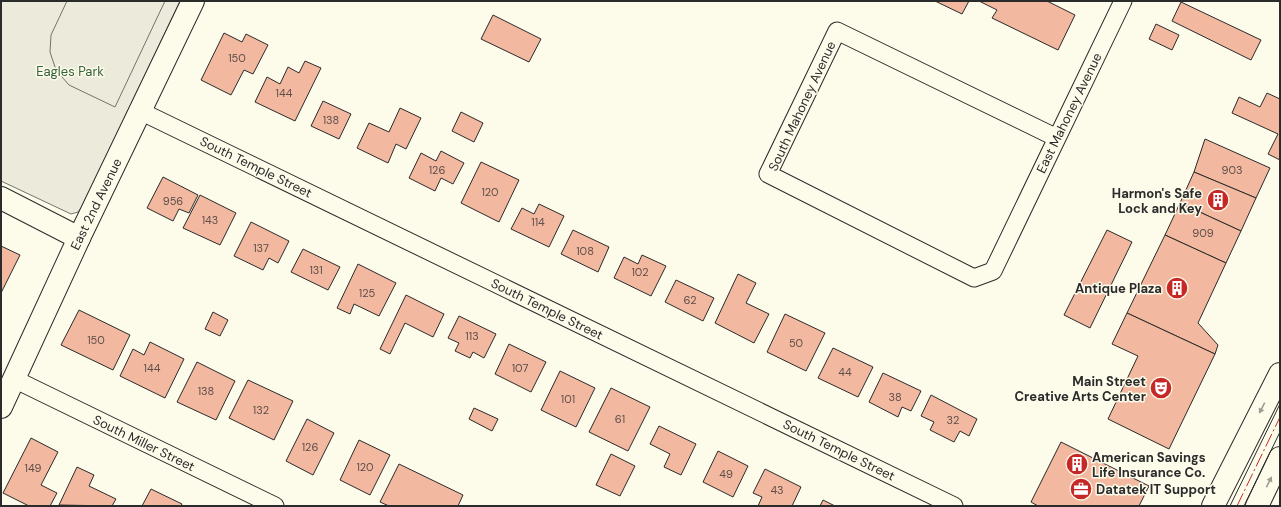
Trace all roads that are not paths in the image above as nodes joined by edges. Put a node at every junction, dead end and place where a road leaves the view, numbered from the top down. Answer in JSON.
{"nodes":[{"id":1,"x":193,"y":1,"type":"edge"},
{"id":2,"x":1123,"y":1,"type":"edge"},
{"id":3,"x":140,"y":111,"type":"junction"},
{"id":4,"x":1057,"y":138,"type":"junction"},
{"id":5,"x":1,"y":198,"type":"edge"},
{"id":6,"x":1016,"y":224,"type":"joint"},
{"id":7,"x":79,"y":238,"type":"junction"},
{"id":8,"x":1280,"y":374,"type":"edge"},
{"id":9,"x":14,"y":380,"type":"junction"},
{"id":10,"x":1,"y":407,"type":"edge"},
{"id":11,"x":1280,"y":458,"type":"edge"},
{"id":12,"x":274,"y":506,"type":"edge"},
{"id":13,"x":954,"y":506,"type":"edge"},
{"id":14,"x":1213,"y":506,"type":"edge"},
{"id":15,"x":1257,"y":506,"type":"edge"}],
"edges":[{"from":1,"to":3,"type":"street","name":"East 2nd Avenue"},
{"from":2,"to":4,"type":"street","name":"East Mahoney Avenue"},
{"from":3,"to":7,"type":"street","name":"East 2nd Avenue"},
{"from":3,"to":13,"type":"street","name":"South Temple Street"},
{"from":4,"to":6,"type":"street","name":"East Mahoney Avenue"},
{"from":4,"to":6,"type":"street","name":"South Mahoney Avenue"},
{"from":5,"to":7,"type":"street"},
{"from":7,"to":9,"type":"street","name":"East 2nd Avenue"},
{"from":8,"to":14,"type":"street","one_way":true},
{"from":9,"to":10,"type":"street","name":"East 2nd Avenue"},
{"from":9,"to":12,"type":"street","name":"South Miller Street"},
{"from":15,"to":11,"type":"street","one_way":true}]}
